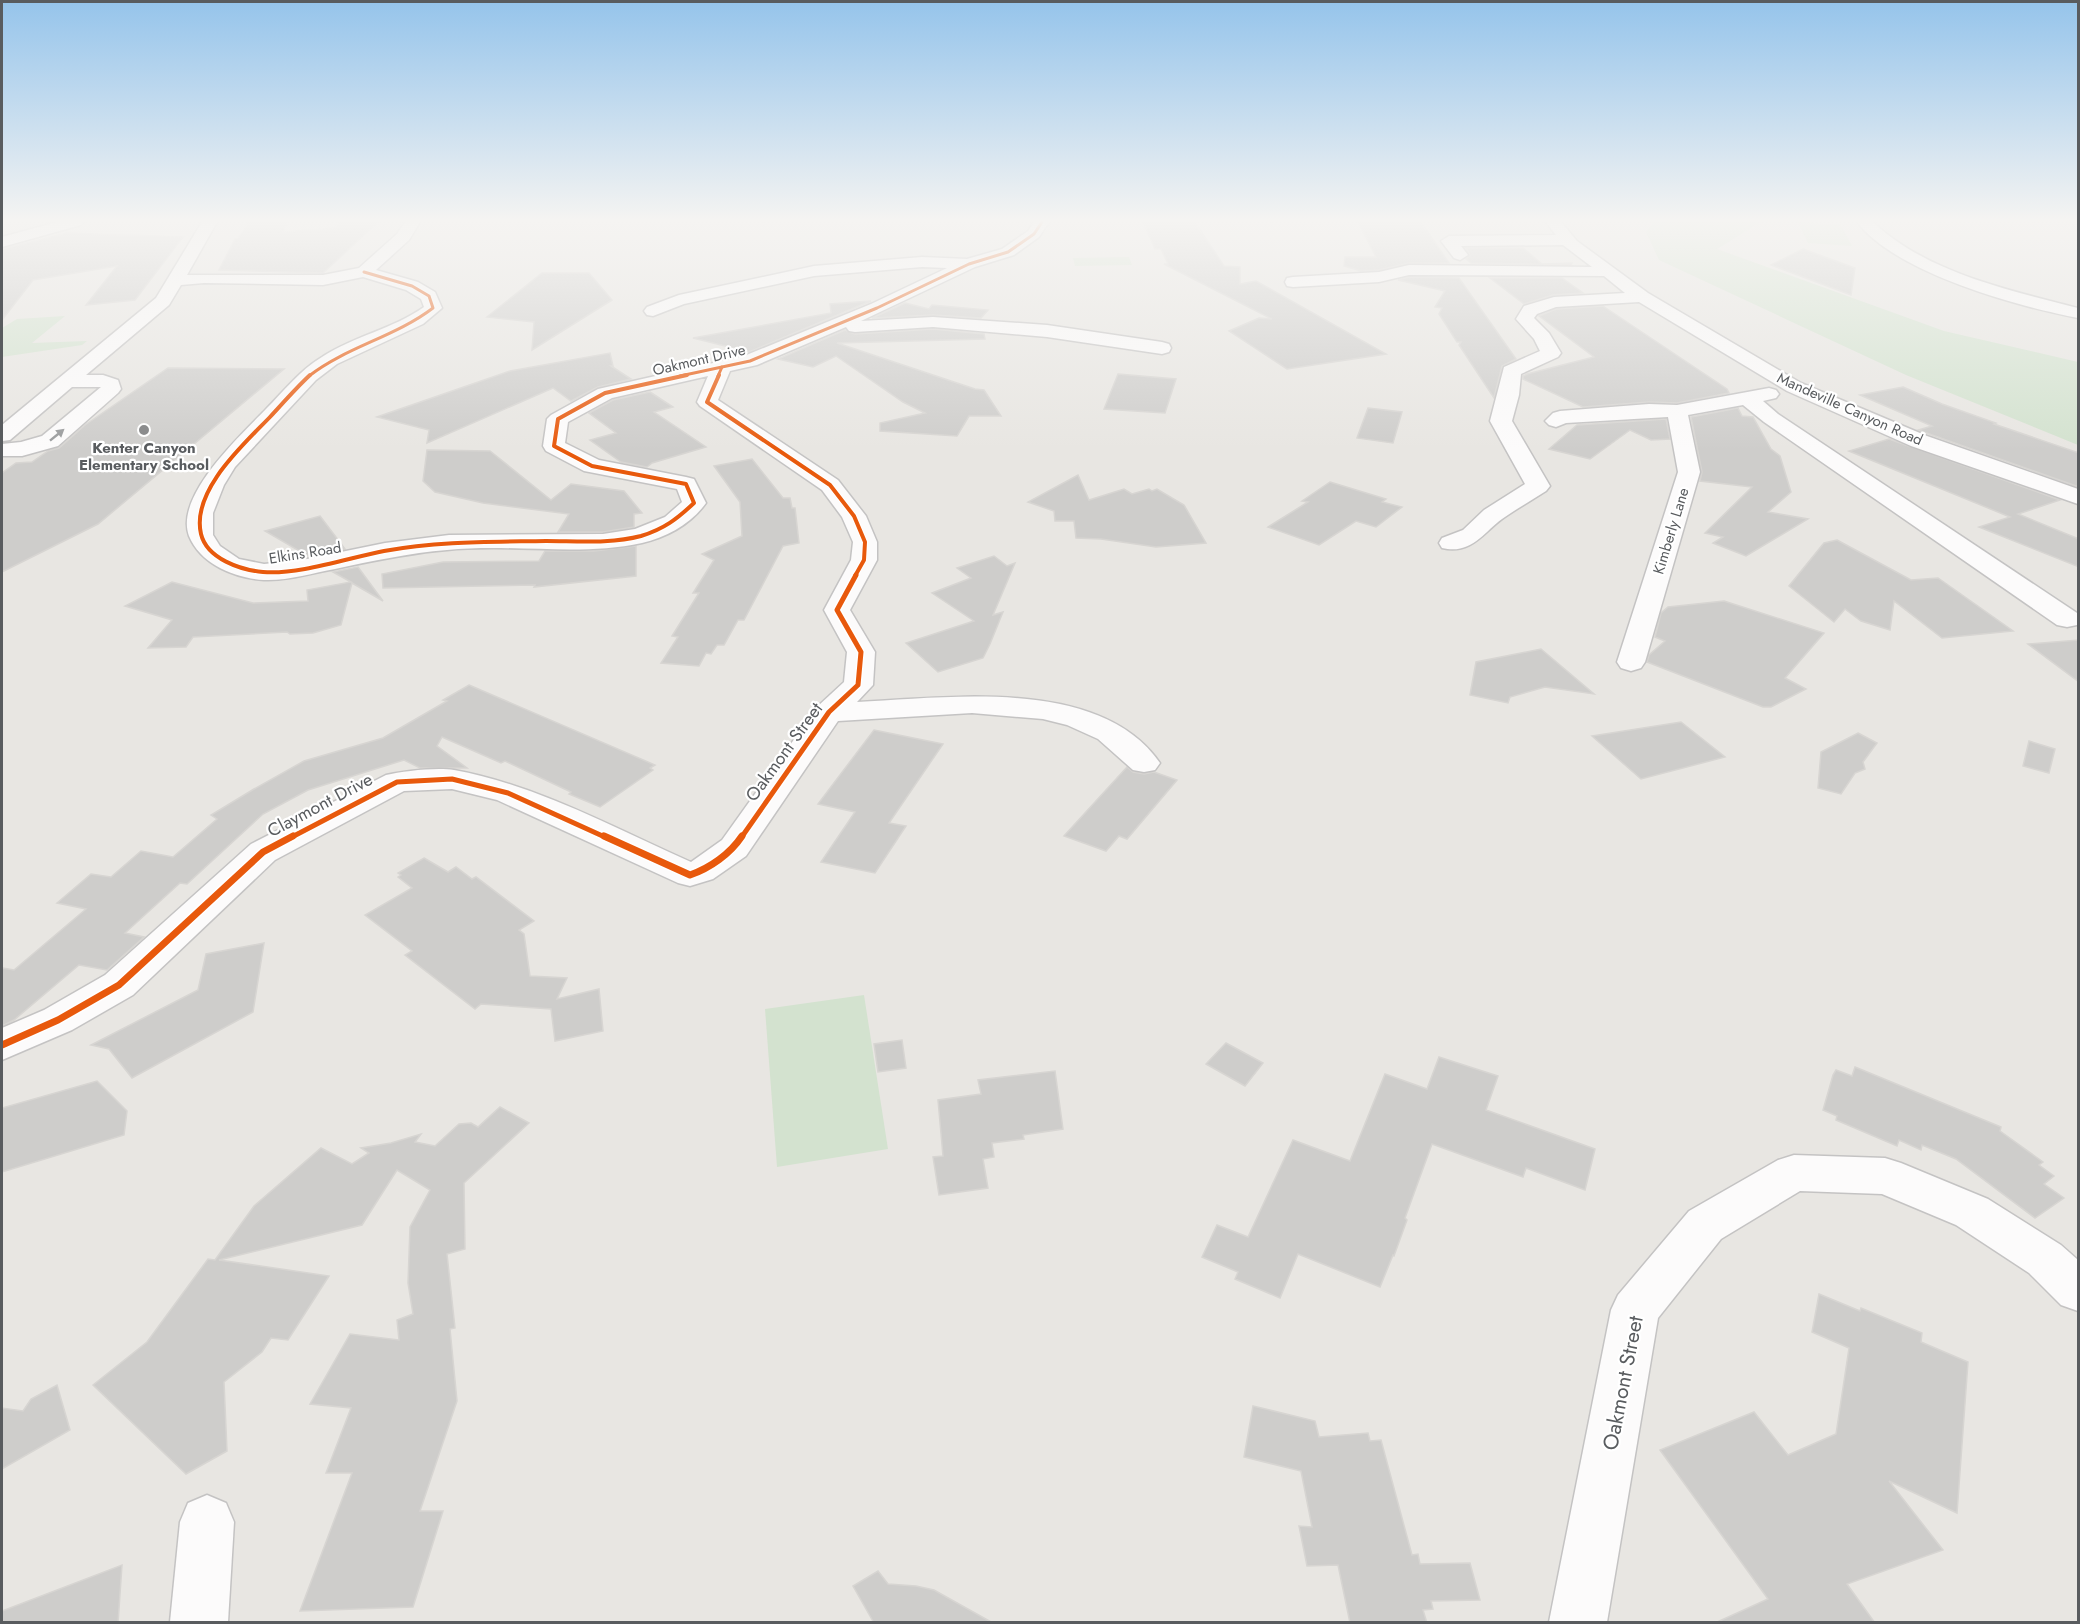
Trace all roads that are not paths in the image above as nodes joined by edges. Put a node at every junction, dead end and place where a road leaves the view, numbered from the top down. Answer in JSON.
{"nodes":[{"id":1,"x":165,"y":298,"type":"edge"},
{"id":2,"x":430,"y":298,"type":"edge"},
{"id":3,"x":689,"y":298,"type":"edge"},
{"id":4,"x":896,"y":298,"type":"edge"},
{"id":5,"x":1628,"y":298,"type":"edge"},
{"id":6,"x":1643,"y":298,"type":"edge"},
{"id":7,"x":2024,"y":298,"type":"edge"},
{"id":8,"x":653,"y":311,"type":"dead end"},
{"id":9,"x":2079,"y":313,"type":"edge"},
{"id":10,"x":838,"y":325,"type":"junction"},
{"id":11,"x":1162,"y":348,"type":"dead end"},
{"id":12,"x":722,"y":367,"type":"junction"},
{"id":13,"x":67,"y":381,"type":"junction"},
{"id":14,"x":1794,"y":387,"type":"junction"},
{"id":15,"x":1748,"y":399,"type":"junction"},
{"id":16,"x":1677,"y":411,"type":"junction"},
{"id":17,"x":1556,"y":421,"type":"dead end"},
{"id":18,"x":2,"y":435,"type":"edge"},
{"id":19,"x":2,"y":450,"type":"edge"},
{"id":20,"x":2079,"y":497,"type":"edge"},
{"id":21,"x":694,"y":503,"type":"joint"},
{"id":22,"x":1451,"y":543,"type":"dead end"},
{"id":23,"x":2067,"y":618,"type":"dead end"},
{"id":24,"x":1631,"y":662,"type":"dead end"},
{"id":25,"x":829,"y":712,"type":"junction"},
{"id":26,"x":1144,"y":763,"type":"dead end"},
{"id":27,"x":666,"y":864,"type":"joint"},
{"id":28,"x":2,"y":1045,"type":"edge"},
{"id":29,"x":2079,"y":1290,"type":"edge"},
{"id":30,"x":207,"y":1522,"type":"dead end"},
{"id":31,"x":199,"y":1623,"type":"edge"},
{"id":32,"x":1578,"y":1623,"type":"edge"}],
"edges":[{"from":1,"to":13,"type":"street"},
{"from":2,"to":21,"type":"street","name":"Elkins Road"},
{"from":3,"to":8,"type":"street"},
{"from":4,"to":10,"type":"street","name":"Oakmont Drive"},
{"from":5,"to":22,"type":"street"},
{"from":6,"to":14,"type":"street","name":"Mandeville Canyon Road"},
{"from":7,"to":9,"type":"street"},
{"from":10,"to":11,"type":"street"},
{"from":10,"to":12,"type":"street","name":"Oakmont Drive"},
{"from":12,"to":21,"type":"street","name":"Oakmont Drive"},
{"from":12,"to":25,"type":"street","name":"Oakmont Street"},
{"from":13,"to":18,"type":"street"},
{"from":19,"to":13,"type":"street","one_way":true},
{"from":14,"to":15,"type":"street"},
{"from":14,"to":20,"type":"street","name":"Mandeville Canyon Road"},
{"from":15,"to":16,"type":"street"},
{"from":15,"to":23,"type":"street"},
{"from":16,"to":17,"type":"street"},
{"from":16,"to":24,"type":"street","name":"Kimberly Lane"},
{"from":25,"to":26,"type":"street"},
{"from":25,"to":27,"type":"street","name":"Oakmont Street"},
{"from":27,"to":28,"type":"street","name":"Claymont Drive"},
{"from":29,"to":32,"type":"street","name":"Oakmont Street"},
{"from":30,"to":31,"type":"street"}]}
